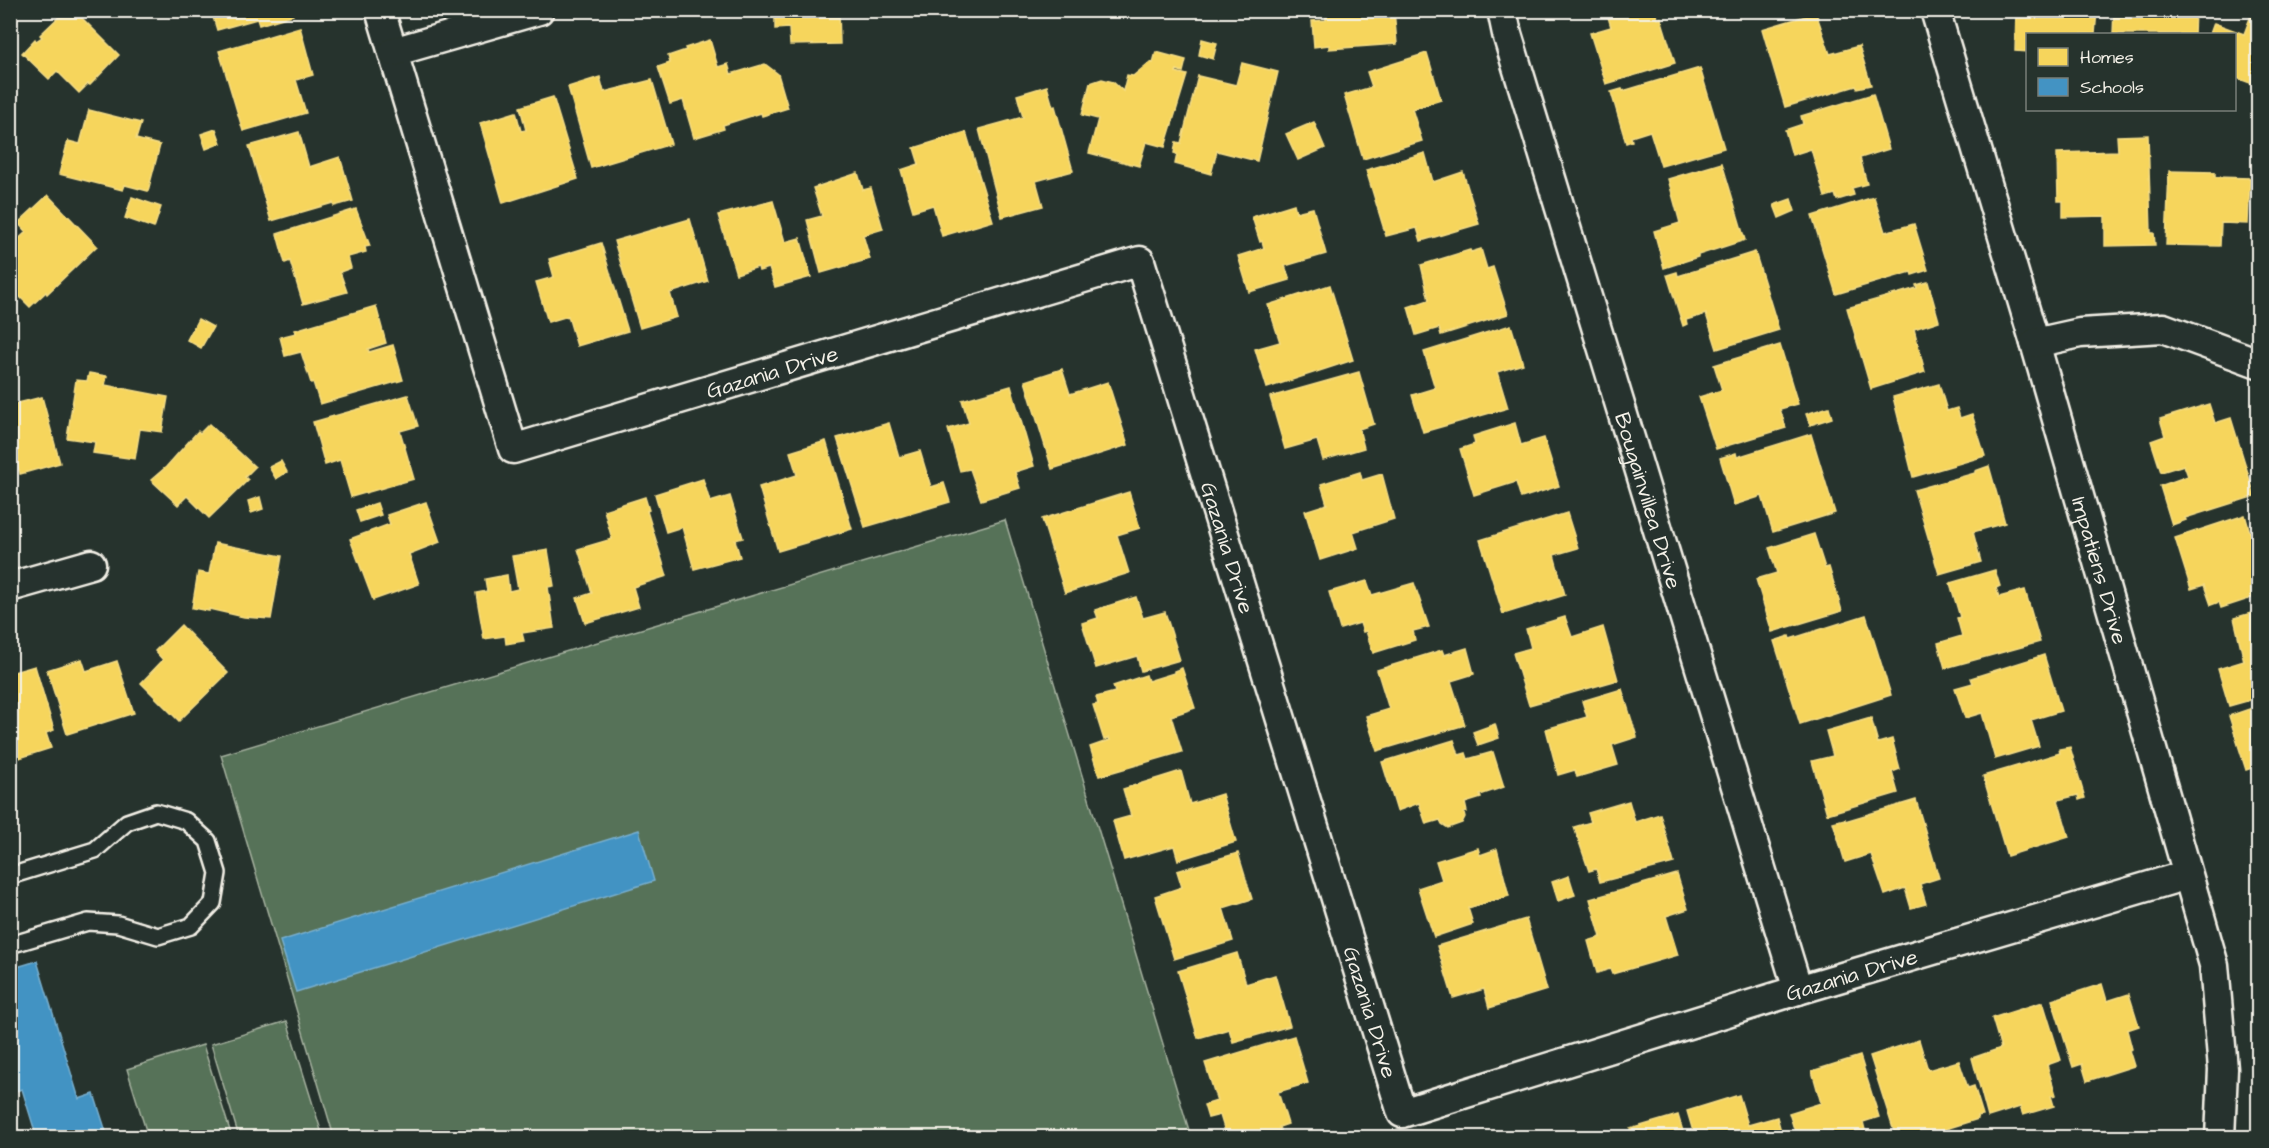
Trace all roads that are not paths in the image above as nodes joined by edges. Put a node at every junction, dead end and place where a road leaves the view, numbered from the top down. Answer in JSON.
{"nodes":[{"id":1,"x":380,"y":10,"type":"edge"},
{"id":2,"x":540,"y":10,"type":"edge"},
{"id":3,"x":1502,"y":10,"type":"edge"},
{"id":4,"x":1935,"y":10,"type":"edge"},
{"id":5,"x":393,"y":52,"type":"junction"},
{"id":6,"x":2035,"y":343,"type":"junction"},
{"id":7,"x":2259,"y":363,"type":"edge"},
{"id":8,"x":91,"y":564,"type":"dead end"},
{"id":9,"x":10,"y":587,"type":"edge"},
{"id":10,"x":2187,"y":875,"type":"junction"},
{"id":11,"x":10,"y":876,"type":"edge"},
{"id":12,"x":10,"y":945,"type":"edge"},
{"id":13,"x":1798,"y":990,"type":"junction"},
{"id":14,"x":2220,"y":1137,"type":"edge"}],
"edges":[{"from":1,"to":5,"type":"street","name":"Gazania Drive"},
{"from":2,"to":5,"type":"street"},
{"from":3,"to":13,"type":"street","name":"Bougainvillea Drive"},
{"from":4,"to":6,"type":"street","name":"Impatiens Drive"},
{"from":5,"to":13,"type":"street","name":"Gazania Drive"},
{"from":6,"to":7,"type":"street"},
{"from":6,"to":10,"type":"street","name":"Impatiens Drive"},
{"from":8,"to":9,"type":"street"},
{"from":10,"to":13,"type":"street","name":"Gazania Drive"},
{"from":10,"to":14,"type":"street","name":"Impatiens Drive"},
{"from":11,"to":12,"type":"lane"}]}
